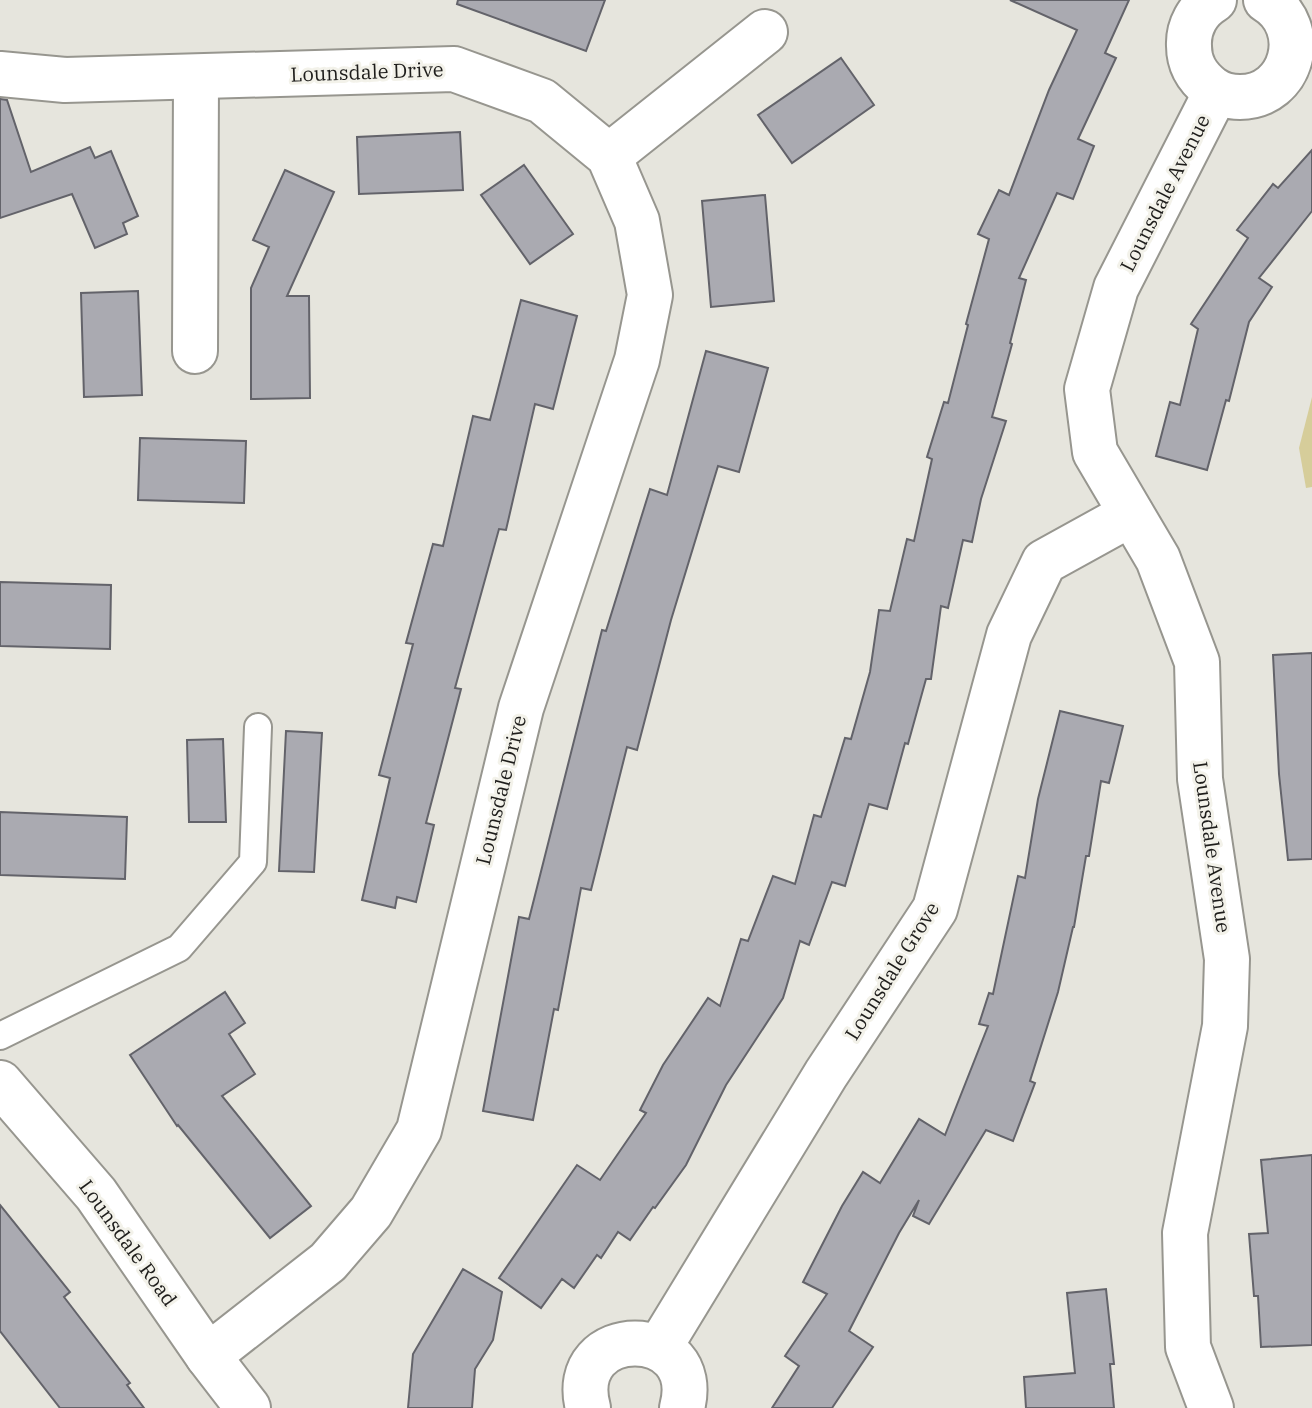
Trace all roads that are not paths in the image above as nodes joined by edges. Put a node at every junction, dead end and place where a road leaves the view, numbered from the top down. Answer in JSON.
{"nodes":[{"id":1,"x":1214,"y":0,"type":"edge"},
{"id":2,"x":1266,"y":0,"type":"edge"},
{"id":3,"x":765,"y":32,"type":"dead end"},
{"id":4,"x":0,"y":74,"type":"edge"},
{"id":5,"x":196,"y":78,"type":"junction"},
{"id":6,"x":1216,"y":92,"type":"junction"},
{"id":7,"x":609,"y":156,"type":"junction"},
{"id":8,"x":195,"y":351,"type":"dead end"},
{"id":9,"x":1131,"y":514,"type":"junction"},
{"id":10,"x":258,"y":727,"type":"dead end"},
{"id":11,"x":0,"y":1036,"type":"edge"},
{"id":12,"x":0,"y":1083,"type":"edge"},
{"id":13,"x":659,"y":1348,"type":"junction"},
{"id":14,"x":208,"y":1356,"type":"junction"},
{"id":15,"x":248,"y":1408,"type":"edge"},
{"id":16,"x":588,"y":1408,"type":"edge"},
{"id":17,"x":682,"y":1408,"type":"edge"},
{"id":18,"x":1211,"y":1408,"type":"edge"}],
"edges":[{"from":1,"to":6,"type":"street","name":"Lounsdale Avenue"},
{"from":2,"to":6,"type":"street","name":"Lounsdale Avenue"},
{"from":3,"to":7,"type":"street"},
{"from":4,"to":5,"type":"street","name":"Lounsdale Drive"},
{"from":5,"to":7,"type":"street","name":"Lounsdale Drive"},
{"from":5,"to":8,"type":"street"},
{"from":6,"to":9,"type":"street","name":"Lounsdale Avenue"},
{"from":7,"to":14,"type":"street","name":"Lounsdale Drive"},
{"from":9,"to":13,"type":"street","name":"Lounsdale Grove"},
{"from":9,"to":18,"type":"street","name":"Lounsdale Avenue"},
{"from":10,"to":11,"type":"lane"},
{"from":12,"to":14,"type":"street","name":"Lounsdale Road"},
{"from":13,"to":16,"type":"street"},
{"from":13,"to":17,"type":"street"},
{"from":14,"to":15,"type":"street","name":"Lounsdale Road"}]}
